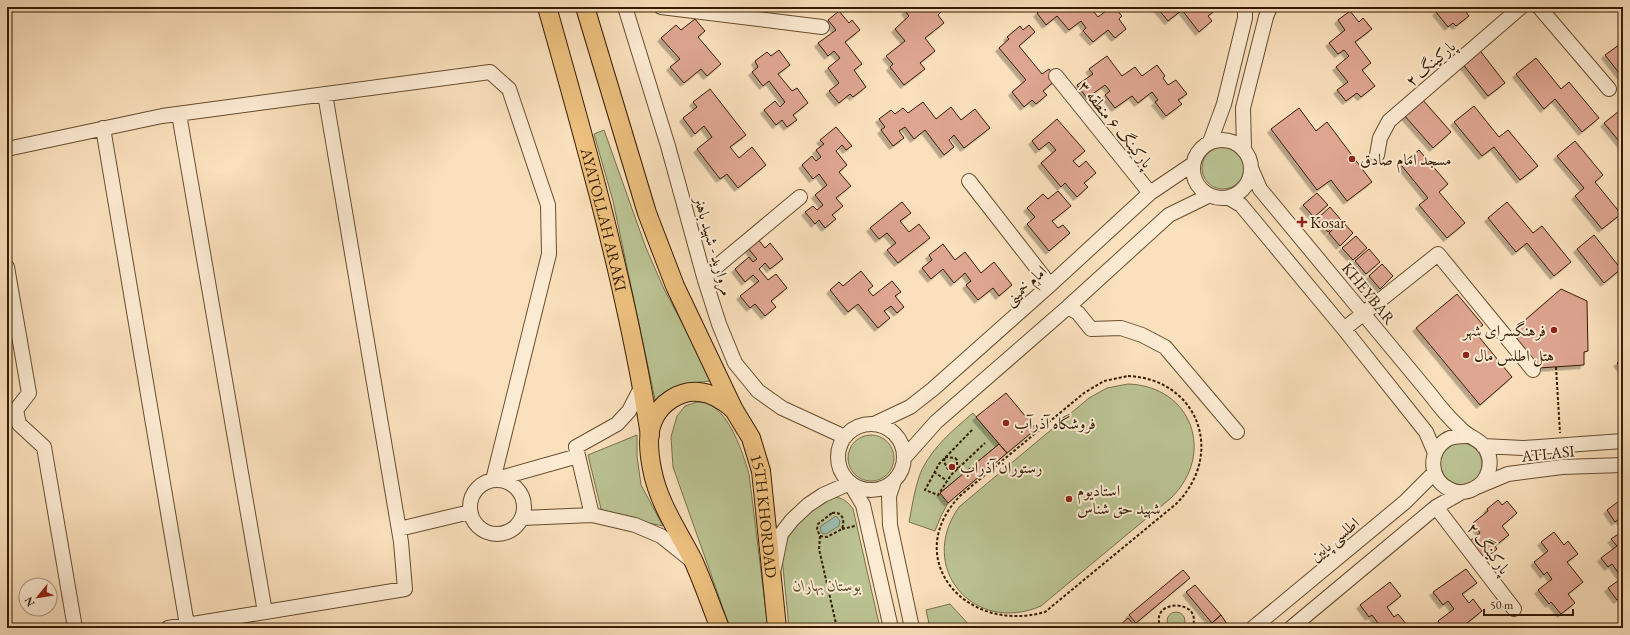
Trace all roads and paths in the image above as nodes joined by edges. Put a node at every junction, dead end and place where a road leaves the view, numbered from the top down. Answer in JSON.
{"nodes":[{"id":1,"x":547,"y":7,"type":"edge"},
{"id":2,"x":585,"y":7,"type":"edge"},
{"id":3,"x":625,"y":7,"type":"edge"},
{"id":4,"x":661,"y":7,"type":"edge"},
{"id":5,"x":1245,"y":7,"type":"edge"},
{"id":6,"x":1270,"y":7,"type":"edge"},
{"id":7,"x":1521,"y":7,"type":"edge"},
{"id":8,"x":1539,"y":7,"type":"edge"},
{"id":9,"x":822,"y":27,"type":"dead end"},
{"id":10,"x":1056,"y":76,"type":"dead end"},
{"id":11,"x":1609,"y":89,"type":"dead end"},
{"id":12,"x":325,"y":94,"type":"junction"},
{"id":13,"x":179,"y":114,"type":"junction"},
{"id":14,"x":103,"y":128,"type":"junction"},
{"id":15,"x":1210,"y":142,"type":"junction"},
{"id":16,"x":7,"y":149,"type":"edge"},
{"id":17,"x":1244,"y":150,"type":"junction"},
{"id":18,"x":1377,"y":155,"type":"dead end"},
{"id":19,"x":1193,"y":164,"type":"junction"},
{"id":20,"x":1251,"y":168,"type":"junction"},
{"id":21,"x":969,"y":181,"type":"dead end"},
{"id":22,"x":1150,"y":193,"type":"junction"},
{"id":23,"x":1210,"y":195,"type":"junction"},
{"id":24,"x":800,"y":197,"type":"dead end"},
{"id":25,"x":1229,"y":198,"type":"junction"},
{"id":26,"x":7,"y":267,"type":"edge"},
{"id":27,"x":704,"y":277,"type":"junction"},
{"id":28,"x":1050,"y":285,"type":"junction"},
{"id":29,"x":1068,"y":307,"type":"junction"},
{"id":30,"x":1364,"y":313,"type":"junction"},
{"id":31,"x":1344,"y":330,"type":"junction"},
{"id":32,"x":1556,"y":366,"type":"dead end"},
{"id":33,"x":1533,"y":370,"type":"dead end"},
{"id":34,"x":642,"y":386,"type":"junction"},
{"id":35,"x":734,"y":410,"type":"junction"},
{"id":36,"x":1559,"y":421,"type":"dead end"},
{"id":37,"x":874,"y":424,"type":"junction"},
{"id":38,"x":972,"y":430,"type":"dead end"},
{"id":39,"x":1237,"y":432,"type":"dead end"},
{"id":40,"x":650,"y":435,"type":"junction"},
{"id":41,"x":1467,"y":436,"type":"junction"},
{"id":42,"x":845,"y":437,"type":"junction"},
{"id":43,"x":1623,"y":441,"type":"edge"},
{"id":44,"x":985,"y":443,"type":"dead end"},
{"id":45,"x":1483,"y":446,"type":"junction"},
{"id":46,"x":1435,"y":453,"type":"junction"},
{"id":47,"x":578,"y":456,"type":"junction"},
{"id":48,"x":945,"y":457,"type":"junction"},
{"id":49,"x":904,"y":458,"type":"junction"},
{"id":50,"x":1623,"y":465,"type":"edge"},
{"id":51,"x":957,"y":469,"type":"junction"},
{"id":52,"x":934,"y":472,"type":"junction"},
{"id":53,"x":1434,"y":472,"type":"junction"},
{"id":54,"x":493,"y":480,"type":"junction"},
{"id":55,"x":947,"y":480,"type":"junction"},
{"id":56,"x":894,"y":481,"type":"junction"},
{"id":57,"x":850,"y":483,"type":"junction"},
{"id":58,"x":1478,"y":487,"type":"junction"},
{"id":59,"x":1462,"y":492,"type":"junction"},
{"id":60,"x":1436,"y":507,"type":"junction"},
{"id":61,"x":470,"y":512,"type":"junction"},
{"id":62,"x":592,"y":515,"type":"junction"},
{"id":63,"x":522,"y":518,"type":"junction"},
{"id":64,"x":399,"y":529,"type":"junction"},
{"id":65,"x":820,"y":536,"type":"junction"},
{"id":66,"x":694,"y":562,"type":"junction"},
{"id":67,"x":772,"y":576,"type":"junction"},
{"id":68,"x":950,"y":591,"type":"dead end"},
{"id":69,"x":1514,"y":609,"type":"dead end"},
{"id":70,"x":265,"y":612,"type":"junction"},
{"id":71,"x":1034,"y":617,"type":"dead end"},
{"id":72,"x":187,"y":625,"type":"junction"},
{"id":73,"x":75,"y":628,"type":"edge"},
{"id":74,"x":168,"y":628,"type":"edge"},
{"id":75,"x":720,"y":628,"type":"edge"},
{"id":76,"x":777,"y":628,"type":"edge"},
{"id":77,"x":837,"y":628,"type":"edge"},
{"id":78,"x":891,"y":628,"type":"edge"},
{"id":79,"x":912,"y":628,"type":"edge"},
{"id":80,"x":1161,"y":628,"type":"edge"},
{"id":81,"x":1192,"y":628,"type":"edge"},
{"id":82,"x":1254,"y":628,"type":"edge"},
{"id":83,"x":1292,"y":628,"type":"edge"}],
"edges":[{"from":1,"to":34,"type":"main road","name":"AYATOLLAH ARAKI"},
{"from":2,"to":35,"type":"main road"},
{"from":3,"to":27,"type":"street","name":"مروارید - شهید باهنر"},
{"from":4,"to":9,"type":"street"},
{"from":5,"to":15,"type":"street"},
{"from":6,"to":17,"type":"street"},
{"from":7,"to":18,"type":"street","name":"پارکینگ ۲"},
{"from":8,"to":11,"type":"street"},
{"from":10,"to":22,"type":"street","name":"پارکینگ ۶ منطقه ۳"},
{"from":12,"to":13,"type":"street"},
{"from":12,"to":54,"type":"street"},
{"from":12,"to":64,"type":"street"},
{"from":13,"to":14,"type":"street"},
{"from":13,"to":70,"type":"street"},
{"from":14,"to":16,"type":"street"},
{"from":14,"to":72,"type":"street"},
{"from":15,"to":17,"type":"street"},
{"from":15,"to":19,"type":"street"},
{"from":17,"to":20,"type":"street"},
{"from":19,"to":22,"type":"street","name":"امام خمینی"},
{"from":19,"to":23,"type":"street"},
{"from":20,"to":25,"type":"street"},
{"from":20,"to":30,"type":"street","name":"KHEYBAR"},
{"from":21,"to":28,"type":"street"},
{"from":22,"to":28,"type":"street","name":"امام خمینی"},
{"from":23,"to":25,"type":"street"},
{"from":23,"to":29,"type":"street"},
{"from":24,"to":27,"type":"street"},
{"from":25,"to":31,"type":"street"},
{"from":26,"to":73,"type":"street"},
{"from":27,"to":42,"type":"street","name":"مروارید - شهید باهنر"},
{"from":28,"to":37,"type":"street","name":"امام خمینی"},
{"from":29,"to":39,"type":"street"},
{"from":29,"to":49,"type":"street"},
{"from":30,"to":31,"type":"street"},
{"from":30,"to":33,"type":"street"},
{"from":30,"to":41,"type":"street","name":"KHEYBAR"},
{"from":31,"to":46,"type":"street"},
{"from":32,"to":36,"type":"path"},
{"from":34,"to":40,"type":"main road","name":"AYATOLLAH ARAKI"},
{"from":34,"to":47,"type":"street"},
{"from":35,"to":40,"type":"main road"},
{"from":35,"to":67,"type":"main road","name":"15TH KHORDAD"},
{"from":37,"to":42,"type":"street"},
{"from":37,"to":49,"type":"street"},
{"from":38,"to":48,"type":"path"},
{"from":40,"to":66,"type":"main road"},
{"from":41,"to":45,"type":"street"},
{"from":41,"to":46,"type":"street"},
{"from":42,"to":57,"type":"street"},
{"from":43,"to":45,"type":"street","name":"ATLASI"},
{"from":44,"to":51,"type":"path"},
{"from":45,"to":58,"type":"street"},
{"from":46,"to":53,"type":"street"},
{"from":47,"to":54,"type":"street"},
{"from":47,"to":62,"type":"street"},
{"from":48,"to":51,"type":"path"},
{"from":48,"to":51,"type":"path"},
{"from":48,"to":52,"type":"path"},
{"from":49,"to":56,"type":"street"},
{"from":50,"to":58,"type":"street","name":"ATLASI"},
{"from":51,"to":55,"type":"path"},
{"from":52,"to":55,"type":"path"},
{"from":52,"to":55,"type":"path"},
{"from":53,"to":59,"type":"street"},
{"from":53,"to":82,"type":"street","name":"اطلسی پایین"},
{"from":54,"to":61,"type":"street"},
{"from":54,"to":63,"type":"street"},
{"from":56,"to":57,"type":"street"},
{"from":56,"to":79,"type":"street"},
{"from":57,"to":67,"type":"street"},
{"from":57,"to":78,"type":"street"},
{"from":58,"to":59,"type":"street"},
{"from":59,"to":60,"type":"street"},
{"from":60,"to":69,"type":"street","name":"پارکینگ ۲"},
{"from":60,"to":83,"type":"street"},
{"from":61,"to":63,"type":"street"},
{"from":61,"to":64,"type":"street"},
{"from":62,"to":63,"type":"street"},
{"from":62,"to":66,"type":"street"},
{"from":64,"to":70,"type":"street"},
{"from":65,"to":65,"type":"path"},
{"from":65,"to":77,"type":"path"},
{"from":66,"to":75,"type":"main road"},
{"from":67,"to":76,"type":"main road","name":"15TH KHORDAD"},
{"from":68,"to":71,"type":"path"},
{"from":70,"to":72,"type":"street"},
{"from":72,"to":74,"type":"street"},
{"from":80,"to":81,"type":"path"}]}
